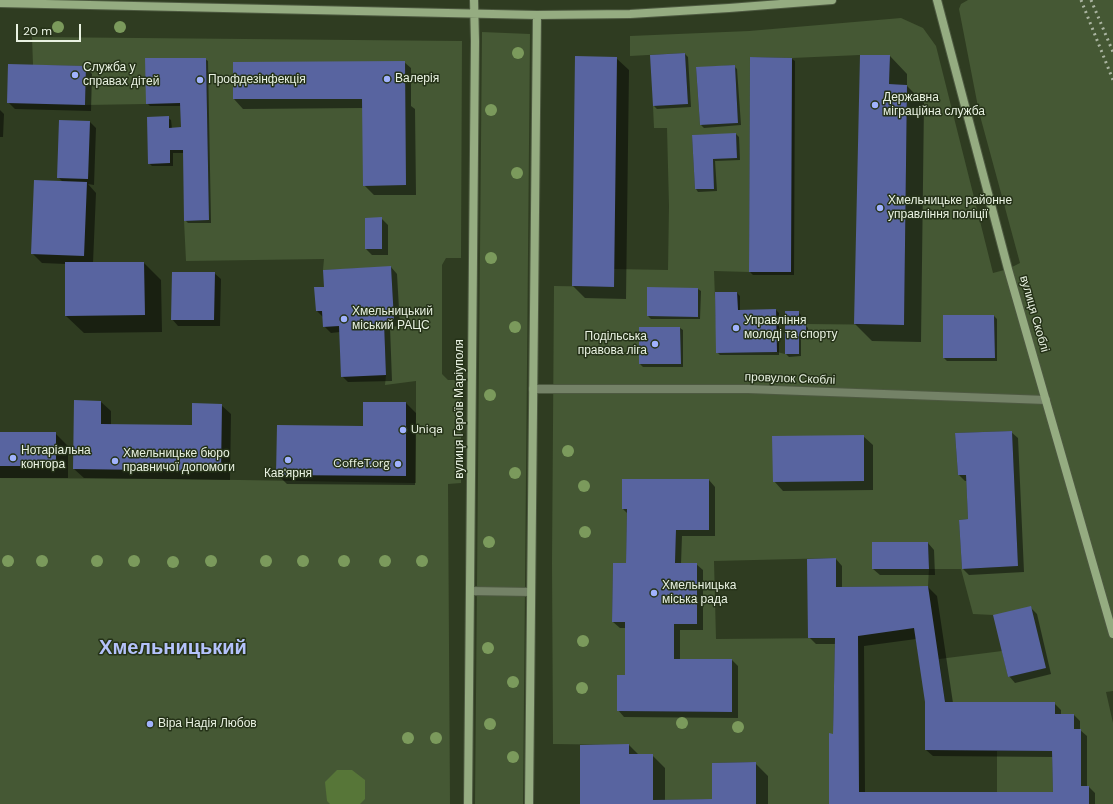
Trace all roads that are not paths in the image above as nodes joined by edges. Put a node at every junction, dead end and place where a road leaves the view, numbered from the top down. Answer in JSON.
{"nodes":[{"id":1,"x":474,"y":0,"type":"edge"},
{"id":2,"x":832,"y":0,"type":"edge"},
{"id":3,"x":937,"y":0,"type":"edge"},
{"id":4,"x":0,"y":3,"type":"edge"},
{"id":5,"x":475,"y":14,"type":"junction"},
{"id":6,"x":536,"y":15,"type":"junction"},
{"id":7,"x":533,"y":389,"type":"junction"},
{"id":8,"x":1046,"y":400,"type":"junction"},
{"id":9,"x":470,"y":591,"type":"junction"},
{"id":10,"x":531,"y":592,"type":"junction"},
{"id":11,"x":1113,"y":634,"type":"edge"},
{"id":12,"x":468,"y":804,"type":"edge"},
{"id":13,"x":529,"y":804,"type":"edge"}],
"edges":[{"from":1,"to":5,"type":"street","name":"вулиця Героїв Маріуполя"},
{"from":2,"to":6,"type":"street"},
{"from":3,"to":8,"type":"street","name":"вулиця Скоблі"},
{"from":4,"to":5,"type":"street"},
{"from":5,"to":6,"type":"street"},
{"from":5,"to":9,"type":"street","name":"вулиця Героїв Маріуполя"},
{"from":6,"to":7,"type":"street"},
{"from":7,"to":8,"type":"street","name":"провулок Скоблі"},
{"from":7,"to":10,"type":"street"},
{"from":8,"to":11,"type":"street","name":"вулиця Скоблі"},
{"from":9,"to":10,"type":"street"},
{"from":9,"to":12,"type":"street","name":"вулиця Героїв Маріуполя"},
{"from":10,"to":13,"type":"street"}]}
